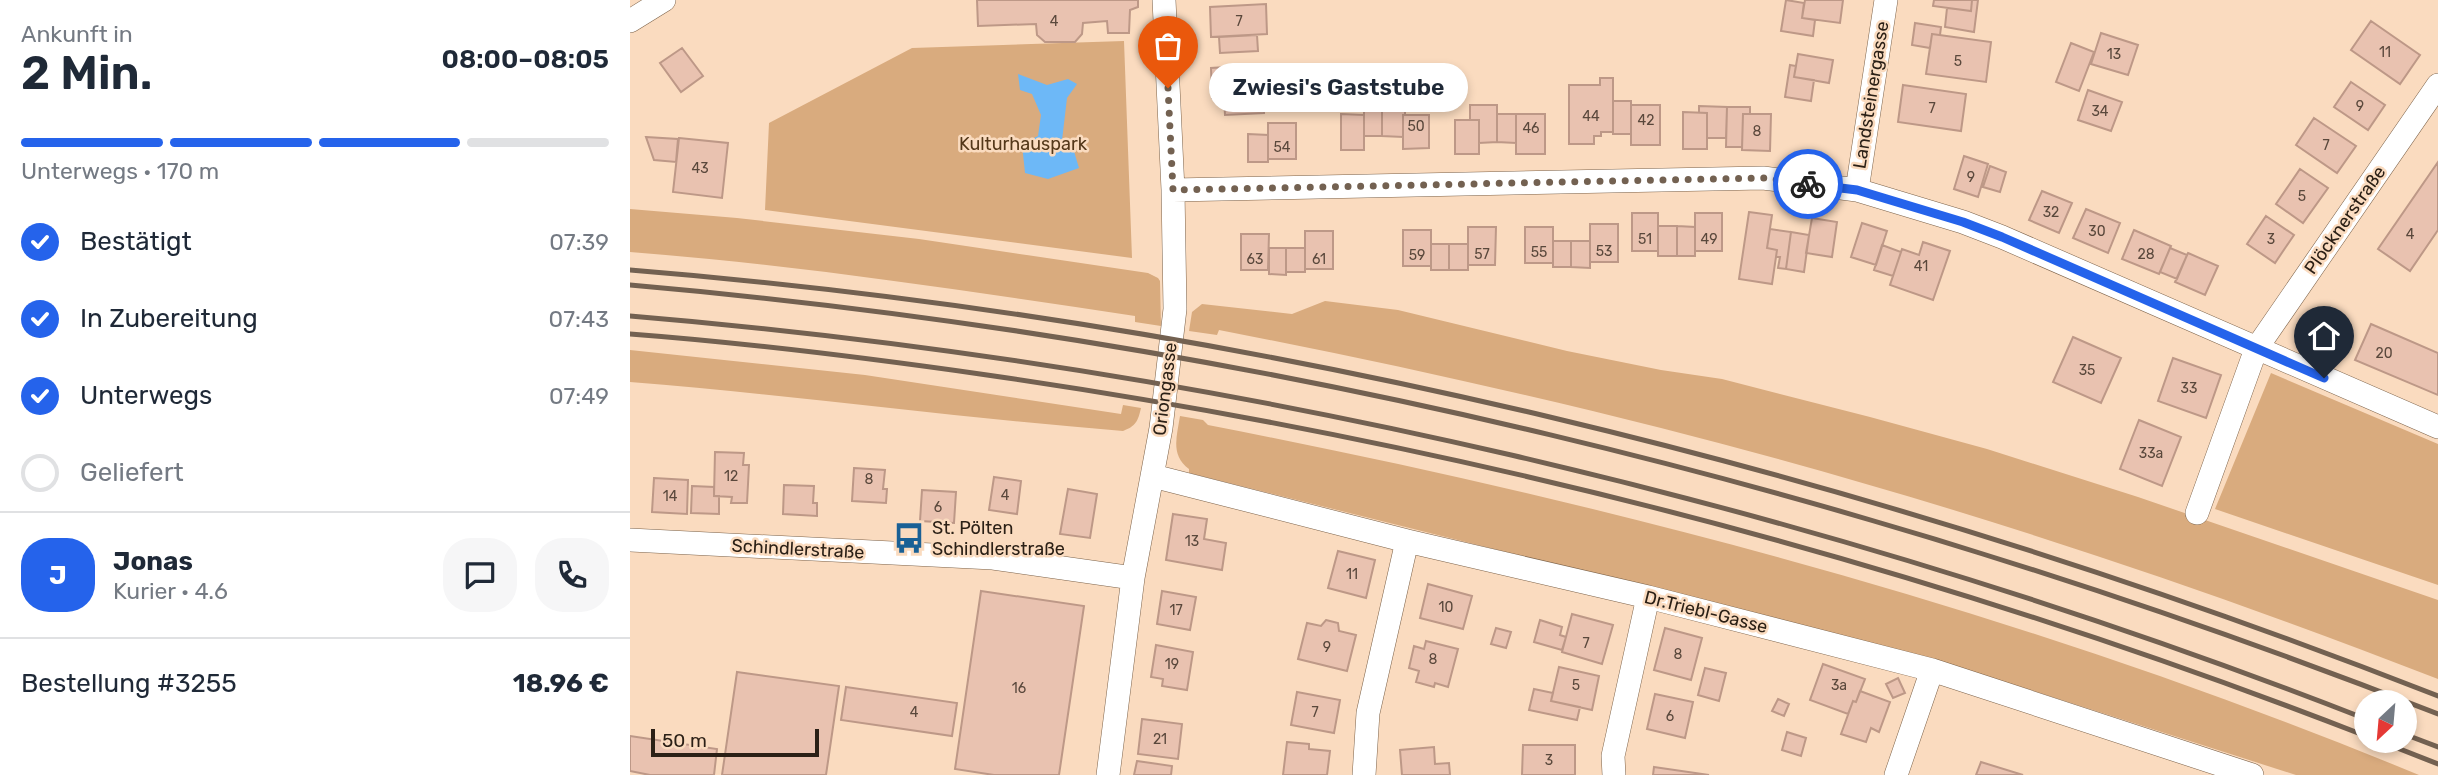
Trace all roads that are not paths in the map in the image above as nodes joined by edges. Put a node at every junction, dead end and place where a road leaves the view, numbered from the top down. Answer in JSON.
{"nodes":[{"id":1,"x":664,"y":0,"type":"edge"},
{"id":2,"x":1164,"y":0,"type":"edge"},
{"id":3,"x":1886,"y":0,"type":"edge"},
{"id":4,"x":630,"y":21,"type":"edge"},
{"id":5,"x":2438,"y":85,"type":"edge"},
{"id":6,"x":1173,"y":190,"type":"junction"},
{"id":7,"x":1857,"y":190,"type":"junction"},
{"id":8,"x":2256,"y":349,"type":"junction"},
{"id":9,"x":2438,"y":427,"type":"edge"},
{"id":10,"x":1153,"y":476,"type":"junction"},
{"id":11,"x":2197,"y":513,"type":"dead end"},
{"id":12,"x":630,"y":540,"type":"edge"},
{"id":13,"x":1407,"y":541,"type":"junction"},
{"id":14,"x":1133,"y":578,"type":"junction"},
{"id":15,"x":1648,"y":597,"type":"junction"},
{"id":16,"x":1931,"y":670,"type":"junction"},
{"id":17,"x":1108,"y":775,"type":"edge"},
{"id":18,"x":1364,"y":775,"type":"edge"},
{"id":19,"x":1614,"y":775,"type":"edge"},
{"id":20,"x":1896,"y":775,"type":"edge"},
{"id":21,"x":2252,"y":775,"type":"edge"}],
"edges":[{"from":1,"to":4,"type":"street"},
{"from":2,"to":6,"type":"street","name":"Oriongasse"},
{"from":3,"to":7,"type":"street","name":"Landsteinergasse"},
{"from":5,"to":8,"type":"street","name":"Plöcknerstraße"},
{"from":6,"to":7,"type":"street"},
{"from":6,"to":10,"type":"street","name":"Oriongasse"},
{"from":7,"to":8,"type":"street"},
{"from":8,"to":9,"type":"street"},
{"from":8,"to":11,"type":"street","name":"Plöcknerstraße"},
{"from":10,"to":13,"type":"street","name":"Dr.Triebl-Gasse"},
{"from":10,"to":14,"type":"street","name":"Oriongasse"},
{"from":12,"to":14,"type":"street","name":"Schindlerstraße"},
{"from":13,"to":15,"type":"street","name":"Dr.Triebl-Gasse"},
{"from":13,"to":18,"type":"street"},
{"from":14,"to":17,"type":"street","name":"Oriongasse"},
{"from":15,"to":16,"type":"street","name":"Dr.Triebl-Gasse"},
{"from":15,"to":19,"type":"street"},
{"from":16,"to":20,"type":"street"},
{"from":16,"to":21,"type":"street","name":"Dr.Triebl-Gasse"}]}
